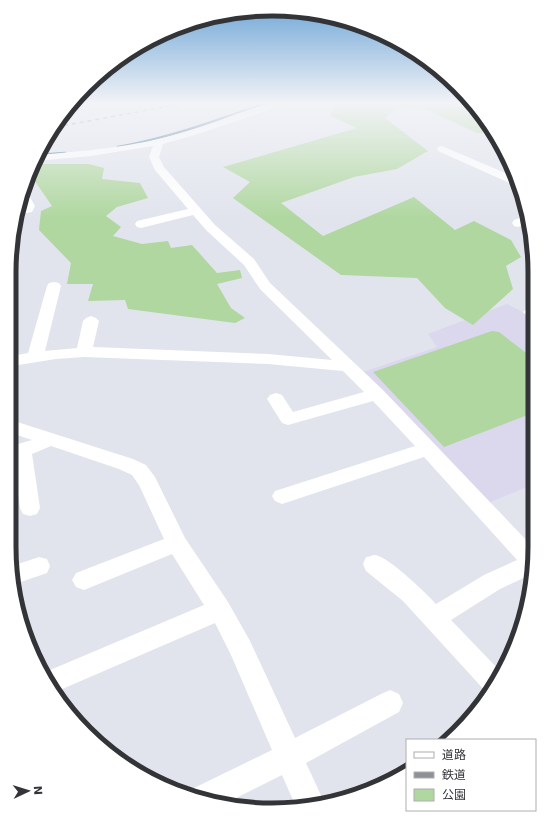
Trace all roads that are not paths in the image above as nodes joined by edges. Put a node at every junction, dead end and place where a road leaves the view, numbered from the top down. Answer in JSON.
{"nodes":[{"id":1,"x":158,"y":142,"type":"edge"},
{"id":2,"x":159,"y":142,"type":"edge"},
{"id":3,"x":442,"y":149,"type":"dead end"},
{"id":4,"x":43,"y":157,"type":"edge"},
{"id":5,"x":511,"y":180,"type":"edge"},
{"id":6,"x":27,"y":201,"type":"edge"},
{"id":7,"x":24,"y":210,"type":"edge"},
{"id":8,"x":196,"y":211,"type":"junction"},
{"id":9,"x":141,"y":224,"type":"dead end"},
{"id":10,"x":54,"y":286,"type":"dead end"},
{"id":11,"x":91,"y":321,"type":"dead end"},
{"id":12,"x":84,"y":352,"type":"junction"},
{"id":13,"x":36,"y":356,"type":"junction"},
{"id":14,"x":16,"y":360,"type":"edge"},
{"id":15,"x":348,"y":366,"type":"junction"},
{"id":16,"x":377,"y":394,"type":"junction"},
{"id":17,"x":276,"y":399,"type":"dead end"},
{"id":18,"x":16,"y":428,"type":"edge"},
{"id":19,"x":50,"y":439,"type":"junction"},
{"id":20,"x":428,"y":449,"type":"junction"},
{"id":21,"x":282,"y":496,"type":"dead end"},
{"id":22,"x":30,"y":508,"type":"dead end"},
{"id":23,"x":177,"y":543,"type":"junction"},
{"id":24,"x":527,"y":556,"type":"edge"},
{"id":25,"x":374,"y":564,"type":"dead end"},
{"id":26,"x":527,"y":565,"type":"edge"},
{"id":27,"x":39,"y":566,"type":"dead end"},
{"id":28,"x":18,"y":574,"type":"edge"},
{"id":29,"x":84,"y":580,"type":"dead end"},
{"id":30,"x":220,"y":609,"type":"junction"},
{"id":31,"x":434,"y":618,"type":"junction"},
{"id":32,"x":491,"y":680,"type":"edge"},
{"id":33,"x":54,"y":681,"type":"edge"},
{"id":34,"x":390,"y":703,"type":"dead end"},
{"id":35,"x":288,"y":757,"type":"junction"},
{"id":36,"x":210,"y":795,"type":"edge"},
{"id":37,"x":308,"y":800,"type":"edge"}],
"edges":[{"from":1,"to":4,"type":"street"},
{"from":2,"to":8,"type":"street"},
{"from":3,"to":5,"type":"street"},
{"from":6,"to":7,"type":"street"},
{"from":8,"to":9,"type":"street"},
{"from":8,"to":15,"type":"street"},
{"from":10,"to":13,"type":"street"},
{"from":11,"to":12,"type":"street"},
{"from":12,"to":13,"type":"street"},
{"from":12,"to":15,"type":"street"},
{"from":13,"to":14,"type":"street"},
{"from":15,"to":16,"type":"street"},
{"from":16,"to":17,"type":"street"},
{"from":16,"to":20,"type":"street"},
{"from":18,"to":19,"type":"street"},
{"from":19,"to":22,"type":"street"},
{"from":19,"to":23,"type":"street"},
{"from":20,"to":21,"type":"street"},
{"from":20,"to":24,"type":"street"},
{"from":23,"to":29,"type":"street"},
{"from":23,"to":30,"type":"street"},
{"from":25,"to":31,"type":"street"},
{"from":26,"to":31,"type":"street"},
{"from":27,"to":28,"type":"street"},
{"from":30,"to":33,"type":"street"},
{"from":30,"to":35,"type":"street"},
{"from":31,"to":32,"type":"street"},
{"from":34,"to":35,"type":"street"},
{"from":35,"to":36,"type":"street"},
{"from":35,"to":37,"type":"street"}]}
